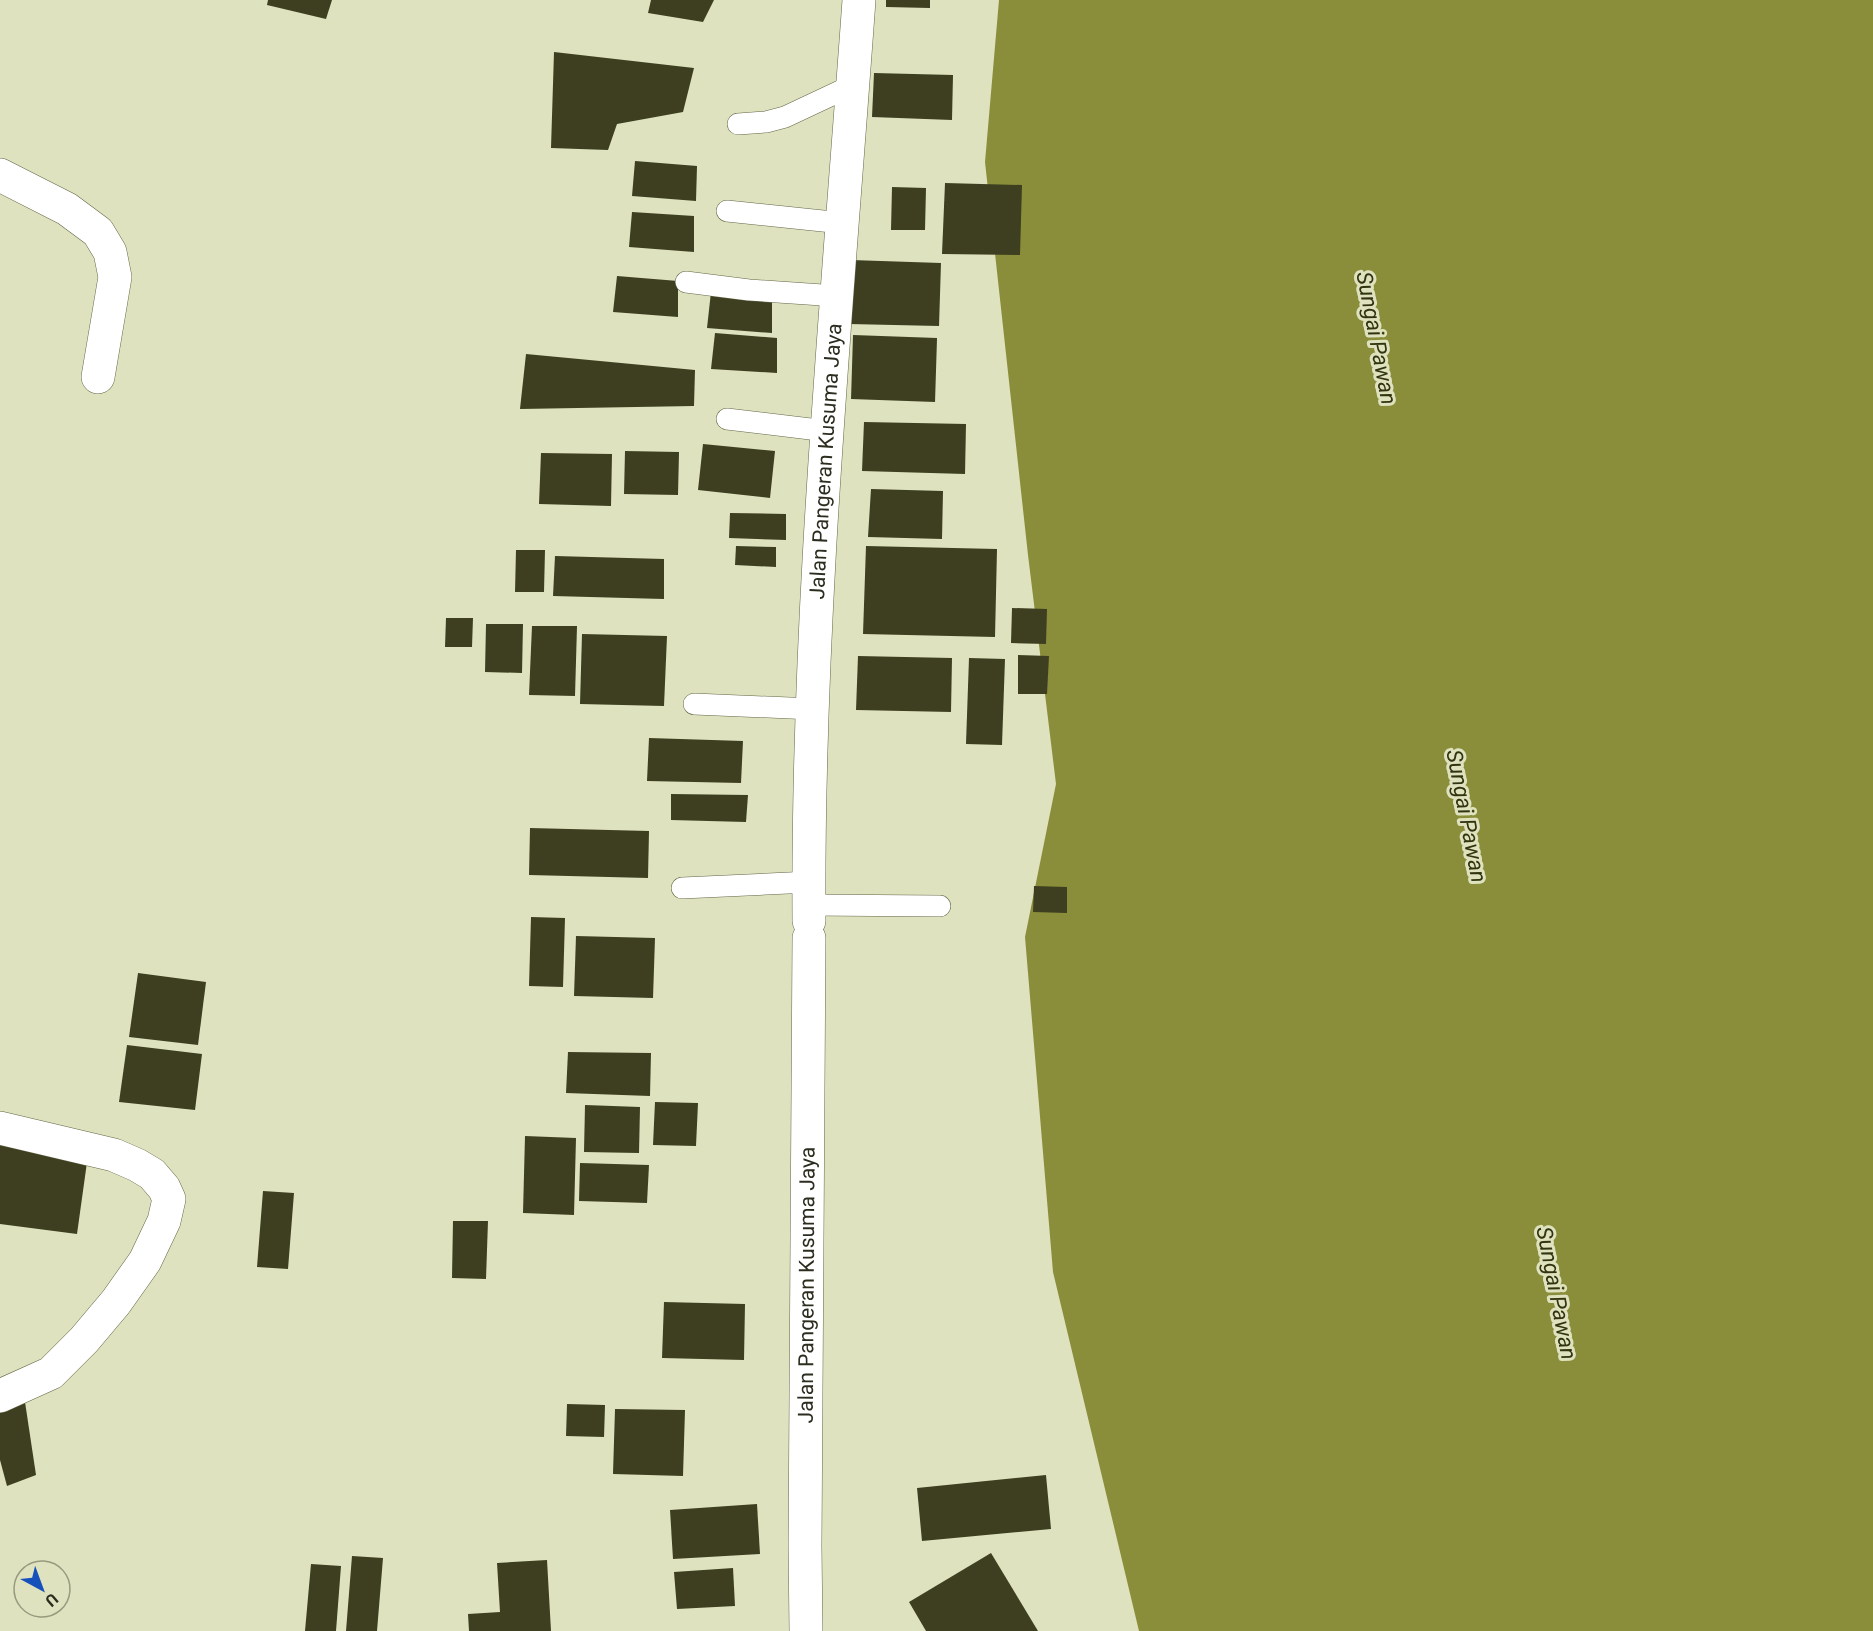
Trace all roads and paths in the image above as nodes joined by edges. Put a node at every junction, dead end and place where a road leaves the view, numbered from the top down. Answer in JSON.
{"nodes":[{"id":1,"x":859,"y":0,"type":"edge"},
{"id":2,"x":853,"y":85,"type":"junction"},
{"id":3,"x":738,"y":124,"type":"dead end"},
{"id":4,"x":0,"y":175,"type":"edge"},
{"id":5,"x":727,"y":211,"type":"dead end"},
{"id":6,"x":842,"y":223,"type":"junction"},
{"id":7,"x":686,"y":282,"type":"dead end"},
{"id":8,"x":837,"y":296,"type":"junction"},
{"id":9,"x":98,"y":377,"type":"dead end"},
{"id":10,"x":727,"y":419,"type":"dead end"},
{"id":11,"x":826,"y":431,"type":"junction"},
{"id":12,"x":694,"y":704,"type":"dead end"},
{"id":13,"x":813,"y":709,"type":"junction"},
{"id":14,"x":682,"y":888,"type":"dead end"},
{"id":15,"x":940,"y":906,"type":"dead end"},
{"id":16,"x":809,"y":911,"type":"junction"},
{"id":17,"x":0,"y":1128,"type":"edge"},
{"id":18,"x":0,"y":1396,"type":"edge"},
{"id":19,"x":806,"y":1631,"type":"edge"}],
"edges":[{"from":1,"to":2,"type":"street","name":"Jalan Pangeran Kusuma Jaya"},
{"from":2,"to":3,"type":"lane"},
{"from":2,"to":6,"type":"street","name":"Jalan Pangeran Kusuma Jaya"},
{"from":4,"to":9,"type":"street"},
{"from":5,"to":6,"type":"lane"},
{"from":6,"to":8,"type":"street","name":"Jalan Pangeran Kusuma Jaya"},
{"from":7,"to":8,"type":"lane"},
{"from":8,"to":11,"type":"street","name":"Jalan Pangeran Kusuma Jaya"},
{"from":10,"to":11,"type":"lane"},
{"from":11,"to":13,"type":"street","name":"Jalan Pangeran Kusuma Jaya"},
{"from":12,"to":13,"type":"lane"},
{"from":13,"to":16,"type":"street","name":"Jalan Pangeran Kusuma Jaya"},
{"from":14,"to":16,"type":"lane"},
{"from":15,"to":16,"type":"lane"},
{"from":16,"to":19,"type":"street","name":"Jalan Pangeran Kusuma Jaya"},
{"from":17,"to":18,"type":"street"}]}
